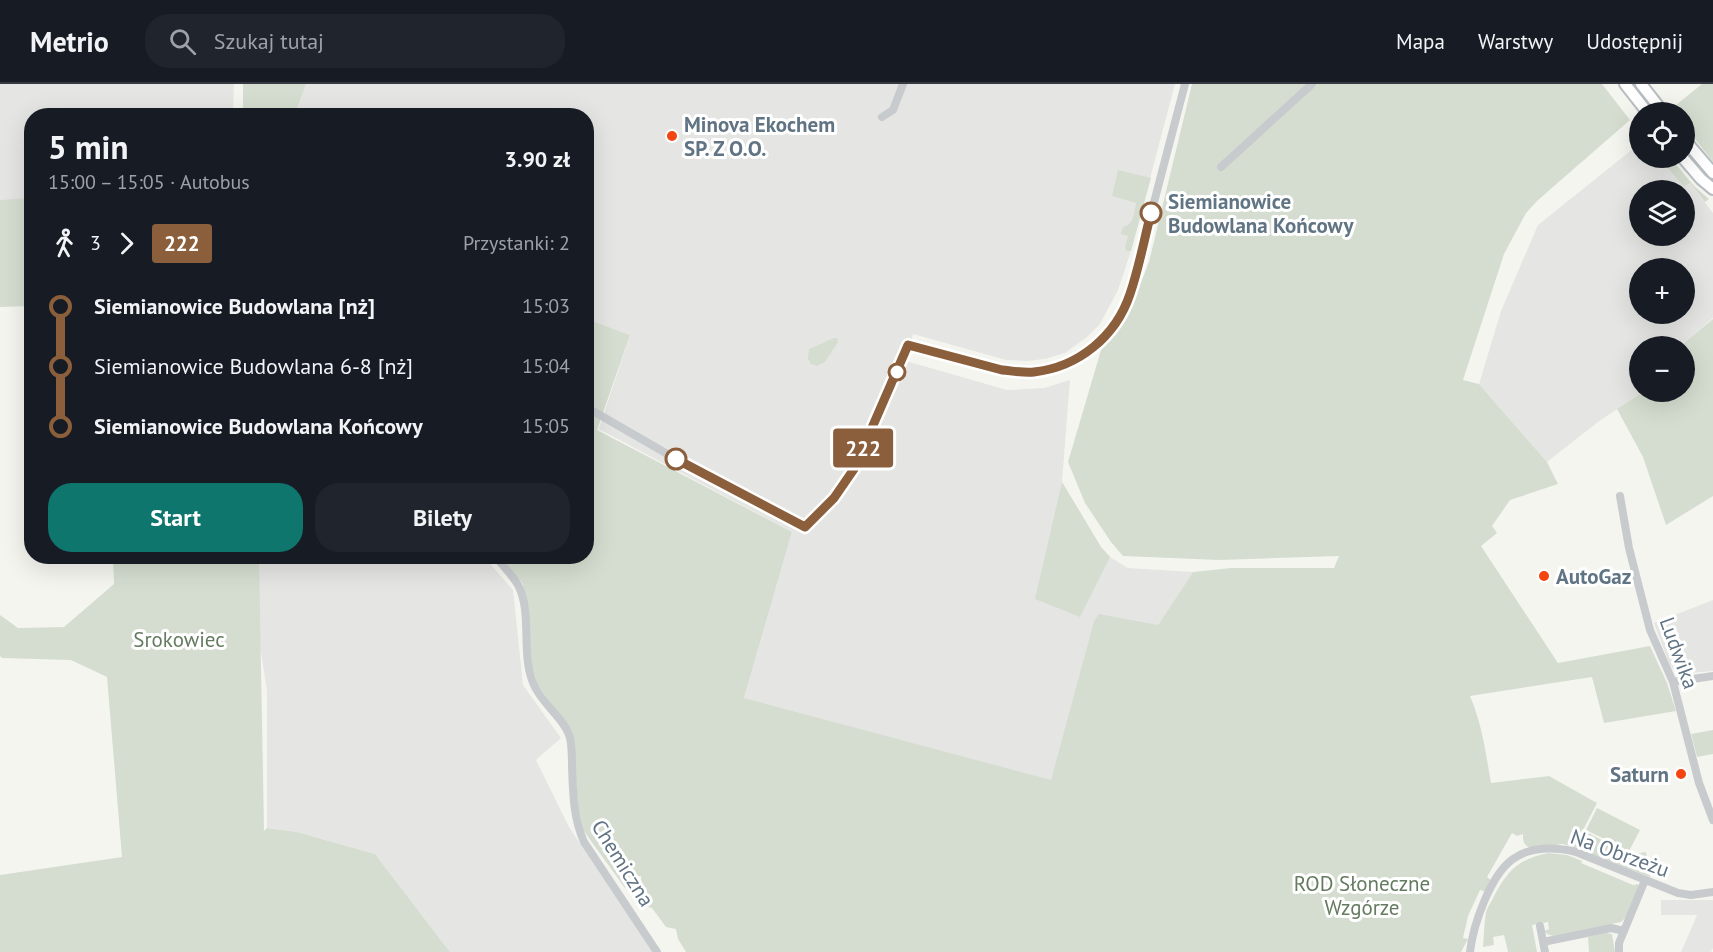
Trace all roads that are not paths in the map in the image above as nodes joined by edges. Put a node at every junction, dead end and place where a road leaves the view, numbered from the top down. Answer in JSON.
{"nodes":[{"id":1,"x":903,"y":84,"type":"edge"},
{"id":2,"x":1185,"y":84,"type":"edge"},
{"id":3,"x":1312,"y":84,"type":"edge"},
{"id":4,"x":1625,"y":84,"type":"edge"},
{"id":5,"x":1641,"y":84,"type":"edge"},
{"id":6,"x":1639,"y":102,"type":"edge"},
{"id":7,"x":1655,"y":102,"type":"edge"},
{"id":8,"x":882,"y":117,"type":"dead end"},
{"id":9,"x":1695,"y":152,"type":"edge"},
{"id":10,"x":1221,"y":167,"type":"dead end"},
{"id":11,"x":1692,"y":168,"type":"edge"},
{"id":12,"x":1713,"y":173,"type":"edge"},
{"id":13,"x":1713,"y":189,"type":"edge"},
{"id":14,"x":594,"y":411,"type":"edge"},
{"id":15,"x":1620,"y":496,"type":"dead end"},
{"id":16,"x":502,"y":564,"type":"edge"},
{"id":17,"x":1713,"y":676,"type":"edge"},
{"id":18,"x":1673,"y":682,"type":"junction"},
{"id":19,"x":1713,"y":820,"type":"edge"},
{"id":20,"x":1645,"y":880,"type":"junction"},
{"id":21,"x":1713,"y":892,"type":"edge"},
{"id":22,"x":1540,"y":926,"type":"dead end"},
{"id":23,"x":1624,"y":931,"type":"junction"},
{"id":24,"x":1543,"y":942,"type":"junction"},
{"id":25,"x":657,"y":952,"type":"edge"},
{"id":26,"x":1470,"y":952,"type":"edge"},
{"id":27,"x":1545,"y":952,"type":"edge"},
{"id":28,"x":1619,"y":952,"type":"edge"}],
"edges":[{"from":1,"to":8,"type":"street"},
{"from":2,"to":14,"type":"street"},
{"from":3,"to":10,"type":"street"},
{"from":4,"to":6,"type":"street"},
{"from":5,"to":7,"type":"street"},
{"from":9,"to":12,"type":"street"},
{"from":11,"to":13,"type":"street"},
{"from":15,"to":18,"type":"street","name":"Ludwika"},
{"from":16,"to":25,"type":"street","name":"Chemiczna"},
{"from":17,"to":18,"type":"street"},
{"from":18,"to":19,"type":"street","name":"Ludwika"},
{"from":20,"to":21,"type":"street","name":"Na Obrzeżu"},
{"from":20,"to":23,"type":"street"},
{"from":20,"to":26,"type":"street","name":"Na Obrzeżu"},
{"from":22,"to":24,"type":"street"},
{"from":23,"to":24,"type":"street"},
{"from":23,"to":28,"type":"street"},
{"from":24,"to":27,"type":"street"}]}
